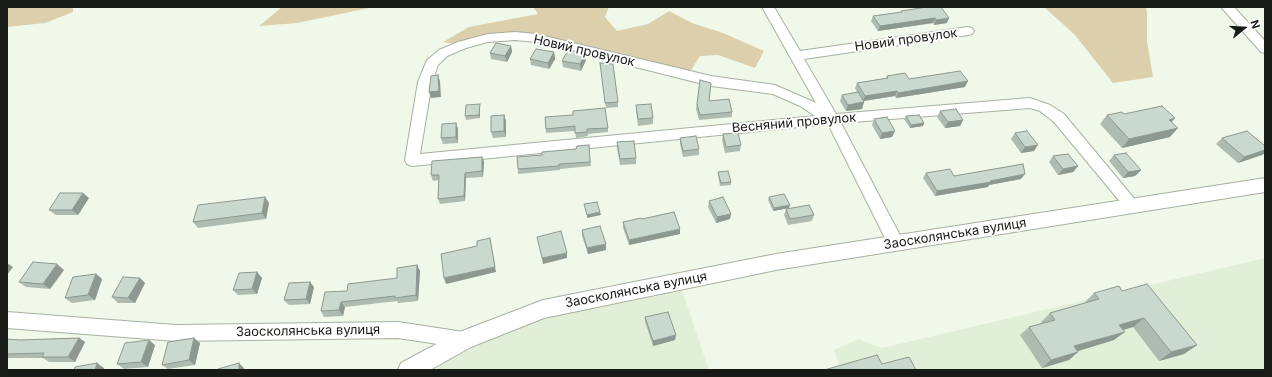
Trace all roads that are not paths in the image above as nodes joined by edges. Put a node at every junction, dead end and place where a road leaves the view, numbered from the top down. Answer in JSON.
{"nodes":[{"id":1,"x":768,"y":7,"type":"edge"},
{"id":2,"x":1227,"y":7,"type":"edge"},
{"id":3,"x":968,"y":31,"type":"dead end"},
{"id":4,"x":1265,"y":49,"type":"edge"},
{"id":5,"x":796,"y":56,"type":"junction"},
{"id":6,"x":832,"y":119,"type":"junction"},
{"id":7,"x":412,"y":160,"type":"joint"},
{"id":8,"x":1265,"y":185,"type":"edge"},
{"id":9,"x":1132,"y":206,"type":"junction"},
{"id":10,"x":896,"y":243,"type":"junction"},
{"id":11,"x":7,"y":320,"type":"edge"},
{"id":12,"x":464,"y":340,"type":"junction"},
{"id":13,"x":409,"y":370,"type":"edge"}],
"edges":[{"from":1,"to":5,"type":"street"},
{"from":2,"to":4,"type":"street"},
{"from":3,"to":5,"type":"street","name":"Новий провулок"},
{"from":5,"to":6,"type":"street"},
{"from":6,"to":7,"type":"street","name":"Весняний провулок"},
{"from":6,"to":7,"type":"street","name":"Новий провулок"},
{"from":6,"to":9,"type":"street","name":"Весняний провулок"},
{"from":6,"to":10,"type":"street"},
{"from":8,"to":9,"type":"street","name":"Заосколянська вулиця"},
{"from":9,"to":10,"type":"street","name":"Заосколянська вулиця"},
{"from":10,"to":12,"type":"street","name":"Заосколянська вулиця"},
{"from":11,"to":12,"type":"street","name":"Заосколянська вулиця"},
{"from":12,"to":13,"type":"street"}]}
